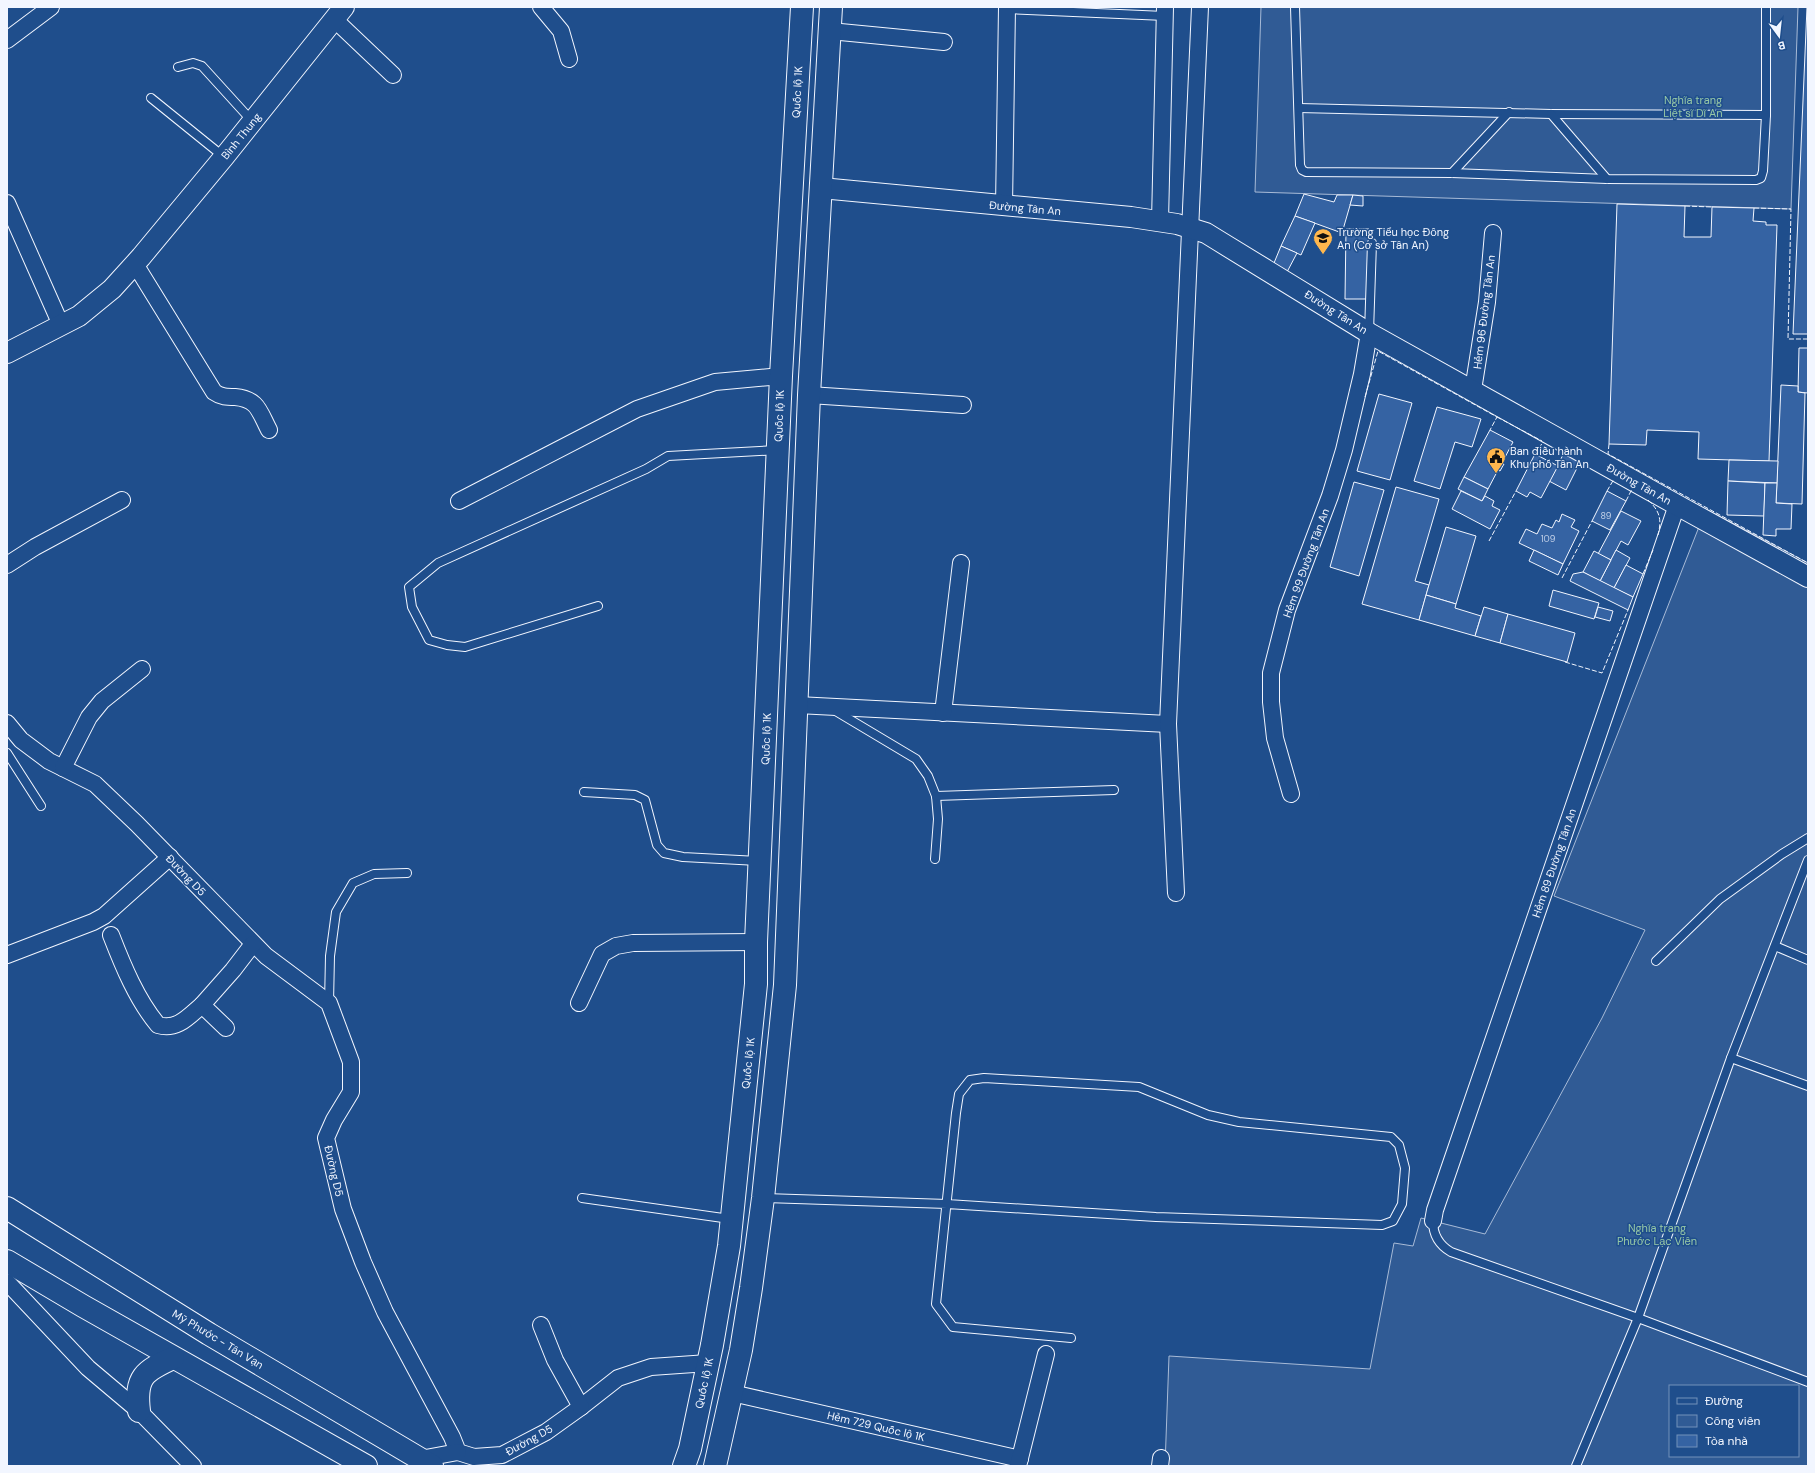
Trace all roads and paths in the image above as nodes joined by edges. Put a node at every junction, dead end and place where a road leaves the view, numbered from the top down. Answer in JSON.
{"nodes":[{"id":1,"x":52,"y":7,"type":"edge"},
{"id":2,"x":541,"y":7,"type":"edge"},
{"id":3,"x":802,"y":7,"type":"edge"},
{"id":4,"x":831,"y":7,"type":"edge"},
{"id":5,"x":1200,"y":7,"type":"edge"},
{"id":6,"x":1295,"y":7,"type":"edge"},
{"id":7,"x":1766,"y":7,"type":"edge"},
{"id":8,"x":1007,"y":8,"type":"edge"},
{"id":9,"x":1165,"y":12,"type":"edge"},
{"id":10,"x":339,"y":13,"type":"edge"},
{"id":11,"x":830,"y":31,"type":"junction"},
{"id":12,"x":7,"y":40,"type":"edge"},
{"id":13,"x":944,"y":42,"type":"dead end"},
{"id":14,"x":569,"y":58,"type":"dead end"},
{"id":15,"x":178,"y":67,"type":"dead end"},
{"id":16,"x":393,"y":75,"type":"dead end"},
{"id":17,"x":151,"y":98,"type":"dead end"},
{"id":18,"x":1299,"y":108,"type":"junction"},
{"id":19,"x":1509,"y":112,"type":"junction"},
{"id":20,"x":1551,"y":114,"type":"junction"},
{"id":21,"x":1766,"y":115,"type":"junction"},
{"id":22,"x":253,"y":122,"type":"junction"},
{"id":23,"x":224,"y":157,"type":"junction"},
{"id":24,"x":1452,"y":173,"type":"junction"},
{"id":25,"x":1607,"y":179,"type":"junction"},
{"id":26,"x":791,"y":185,"type":"junction"},
{"id":27,"x":820,"y":188,"type":"junction"},
{"id":28,"x":7,"y":203,"type":"edge"},
{"id":29,"x":1004,"y":206,"type":"junction"},
{"id":30,"x":1160,"y":221,"type":"junction"},
{"id":31,"x":1191,"y":228,"type":"junction"},
{"id":32,"x":1493,"y":234,"type":"dead end"},
{"id":33,"x":1372,"y":243,"type":"dead end"},
{"id":34,"x":135,"y":264,"type":"junction"},
{"id":35,"x":61,"y":325,"type":"junction"},
{"id":36,"x":1369,"y":332,"type":"junction"},
{"id":37,"x":7,"y":353,"type":"edge"},
{"id":38,"x":781,"y":376,"type":"junction"},
{"id":39,"x":1474,"y":390,"type":"junction"},
{"id":40,"x":809,"y":395,"type":"junction"},
{"id":41,"x":963,"y":405,"type":"dead end"},
{"id":42,"x":269,"y":430,"type":"dead end"},
{"id":43,"x":778,"y":450,"type":"junction"},
{"id":44,"x":122,"y":500,"type":"dead end"},
{"id":45,"x":459,"y":501,"type":"dead end"},
{"id":46,"x":1677,"y":505,"type":"junction"},
{"id":47,"x":961,"y":563,"type":"dead end"},
{"id":48,"x":7,"y":565,"type":"edge"},
{"id":49,"x":1808,"y":577,"type":"edge"},
{"id":50,"x":598,"y":606,"type":"dead end"},
{"id":51,"x":142,"y":669,"type":"dead end"},
{"id":52,"x":797,"y":705,"type":"junction"},
{"id":53,"x":829,"y":706,"type":"junction"},
{"id":54,"x":943,"y":712,"type":"junction"},
{"id":55,"x":7,"y":723,"type":"edge"},
{"id":56,"x":1168,"y":724,"type":"junction"},
{"id":57,"x":7,"y":753,"type":"edge"},
{"id":58,"x":64,"y":768,"type":"junction"},
{"id":59,"x":1114,"y":790,"type":"dead end"},
{"id":60,"x":584,"y":792,"type":"dead end"},
{"id":61,"x":1291,"y":794,"type":"dead end"},
{"id":62,"x":936,"y":796,"type":"junction"},
{"id":63,"x":41,"y":806,"type":"dead end"},
{"id":64,"x":1808,"y":838,"type":"edge"},
{"id":65,"x":170,"y":857,"type":"junction"},
{"id":66,"x":935,"y":860,"type":"dead end"},
{"id":67,"x":761,"y":861,"type":"junction"},
{"id":68,"x":1808,"y":863,"type":"edge"},
{"id":69,"x":407,"y":873,"type":"dead end"},
{"id":70,"x":1176,"y":893,"type":"dead end"},
{"id":71,"x":111,"y":935,"type":"dead end"},
{"id":72,"x":756,"y":942,"type":"junction"},
{"id":73,"x":253,"y":944,"type":"junction"},
{"id":74,"x":1775,"y":946,"type":"junction"},
{"id":75,"x":7,"y":955,"type":"edge"},
{"id":76,"x":1808,"y":960,"type":"edge"},
{"id":77,"x":1656,"y":961,"type":"dead end"},
{"id":78,"x":329,"y":1003,"type":"junction"},
{"id":79,"x":579,"y":1003,"type":"dead end"},
{"id":80,"x":202,"y":1005,"type":"junction"},
{"id":81,"x":226,"y":1028,"type":"dead end"},
{"id":82,"x":1731,"y":1058,"type":"junction"},
{"id":83,"x":1808,"y":1086,"type":"edge"},
{"id":84,"x":582,"y":1198,"type":"dead end"},
{"id":85,"x":762,"y":1198,"type":"junction"},
{"id":86,"x":947,"y":1204,"type":"junction"},
{"id":87,"x":7,"y":1208,"type":"edge"},
{"id":88,"x":731,"y":1219,"type":"junction"},
{"id":89,"x":1433,"y":1221,"type":"joint"},
{"id":90,"x":7,"y":1260,"type":"edge"},
{"id":91,"x":7,"y":1282,"type":"edge"},
{"id":92,"x":1638,"y":1318,"type":"junction"},
{"id":93,"x":541,"y":1325,"type":"dead end"},
{"id":94,"x":1071,"y":1338,"type":"dead end"},
{"id":95,"x":1046,"y":1354,"type":"dead end"},
{"id":96,"x":173,"y":1358,"type":"junction"},
{"id":97,"x":708,"y":1363,"type":"junction"},
{"id":98,"x":1808,"y":1382,"type":"edge"},
{"id":99,"x":732,"y":1393,"type":"junction"},
{"id":100,"x":581,"y":1407,"type":"junction"},
{"id":101,"x":139,"y":1411,"type":"junction"},
{"id":102,"x":458,"y":1452,"type":"junction"},
{"id":103,"x":426,"y":1462,"type":"edge"},
{"id":104,"x":718,"y":1462,"type":"edge"},
{"id":105,"x":1019,"y":1463,"type":"edge"},
{"id":106,"x":193,"y":1466,"type":"edge"},
{"id":107,"x":366,"y":1466,"type":"edge"},
{"id":108,"x":684,"y":1466,"type":"edge"},
{"id":109,"x":1576,"y":1466,"type":"edge"}],
"edges":[{"from":1,"to":12,"type":"street"},
{"from":2,"to":14,"type":"street"},
{"from":3,"to":26,"type":"main road","name":"Quốc lộ 1K"},
{"from":4,"to":11,"type":"main road"},
{"from":5,"to":31,"type":"street"},
{"from":6,"to":18,"type":"lane"},
{"from":7,"to":21,"type":"lane"},
{"from":8,"to":9,"type":"lane"},
{"from":8,"to":29,"type":"street"},
{"from":9,"to":30,"type":"street"},
{"from":10,"to":16,"type":"street"},
{"from":10,"to":22,"type":"street","name":"Bình Thung"},
{"from":11,"to":13,"type":"street"},
{"from":11,"to":27,"type":"main road"},
{"from":15,"to":22,"type":"lane"},
{"from":17,"to":23,"type":"lane"},
{"from":18,"to":19,"type":"lane"},
{"from":18,"to":24,"type":"lane"},
{"from":19,"to":20,"type":"lane"},
{"from":19,"to":24,"type":"lane"},
{"from":20,"to":21,"type":"lane"},
{"from":20,"to":25,"type":"lane"},
{"from":21,"to":25,"type":"lane"},
{"from":22,"to":23,"type":"street","name":"Bình Thung"},
{"from":23,"to":34,"type":"street","name":"Bình Thung"},
{"from":24,"to":25,"type":"lane"},
{"from":26,"to":27,"type":"main road"},
{"from":26,"to":38,"type":"main road","name":"Quốc lộ 1K"},
{"from":27,"to":29,"type":"street","name":"Đường Tân An"},
{"from":27,"to":40,"type":"main road"},
{"from":28,"to":35,"type":"street"},
{"from":29,"to":30,"type":"street","name":"Đường Tân An"},
{"from":30,"to":31,"type":"street","name":"Đường Tân An"},
{"from":31,"to":36,"type":"street","name":"Đường Tân An"},
{"from":31,"to":56,"type":"street"},
{"from":32,"to":39,"type":"street","name":"Hẻm 96 Đường Tân An"},
{"from":33,"to":36,"type":"lane"},
{"from":34,"to":35,"type":"street","name":"Bình Thung"},
{"from":34,"to":42,"type":"street"},
{"from":35,"to":37,"type":"street","name":"Bình Thung"},
{"from":36,"to":39,"type":"street","name":"Đường Tân An"},
{"from":36,"to":61,"type":"street","name":"Hẻm 99 Đường Tân An"},
{"from":38,"to":43,"type":"main road","name":"Quốc lộ 1K"},
{"from":38,"to":45,"type":"street"},
{"from":39,"to":46,"type":"street","name":"Đường Tân An"},
{"from":40,"to":41,"type":"street"},
{"from":40,"to":52,"type":"main road"},
{"from":43,"to":50,"type":"lane"},
{"from":43,"to":67,"type":"main road","name":"Quốc lộ 1K"},
{"from":44,"to":48,"type":"street"},
{"from":46,"to":49,"type":"street","name":"Đường Tân An"},
{"from":46,"to":89,"type":"street","name":"Hẻm 89 Đường Tân An"},
{"from":47,"to":54,"type":"street"},
{"from":51,"to":58,"type":"street"},
{"from":52,"to":53,"type":"street"},
{"from":52,"to":85,"type":"main road"},
{"from":53,"to":54,"type":"street"},
{"from":53,"to":62,"type":"lane"},
{"from":54,"to":56,"type":"street"},
{"from":55,"to":58,"type":"street","name":"Đường D5"},
{"from":56,"to":70,"type":"street"},
{"from":57,"to":63,"type":"lane"},
{"from":58,"to":65,"type":"street","name":"Đường D5"},
{"from":59,"to":62,"type":"lane"},
{"from":60,"to":67,"type":"lane"},
{"from":62,"to":66,"type":"lane"},
{"from":64,"to":77,"type":"lane"},
{"from":65,"to":73,"type":"street","name":"Đường D5"},
{"from":65,"to":75,"type":"street"},
{"from":67,"to":72,"type":"main road","name":"Quốc lộ 1K"},
{"from":68,"to":74,"type":"lane"},
{"from":69,"to":78,"type":"lane"},
{"from":71,"to":80,"type":"street"},
{"from":72,"to":79,"type":"street"},
{"from":72,"to":88,"type":"main road","name":"Quốc lộ 1K"},
{"from":73,"to":78,"type":"street","name":"Đường D5"},
{"from":73,"to":80,"type":"street"},
{"from":74,"to":76,"type":"lane"},
{"from":74,"to":82,"type":"lane"},
{"from":78,"to":102,"type":"street","name":"Đường D5"},
{"from":80,"to":81,"type":"street"},
{"from":82,"to":83,"type":"lane"},
{"from":82,"to":92,"type":"lane"},
{"from":84,"to":88,"type":"lane"},
{"from":85,"to":86,"type":"lane"},
{"from":85,"to":99,"type":"main road"},
{"from":86,"to":86,"type":"lane"},
{"from":86,"to":94,"type":"lane"},
{"from":87,"to":103,"type":"main road","name":"Mỹ Phước - Tân Vạn"},
{"from":88,"to":97,"type":"main road","name":"Quốc lộ 1K"},
{"from":89,"to":92,"type":"lane"},
{"from":90,"to":96,"type":"main road"},
{"from":91,"to":101,"type":"street"},
{"from":92,"to":98,"type":"lane"},
{"from":92,"to":109,"type":"lane"},
{"from":93,"to":100,"type":"street"},
{"from":95,"to":105,"type":"street"},
{"from":96,"to":101,"type":"main road"},
{"from":96,"to":107,"type":"main road"},
{"from":97,"to":100,"type":"street","name":"Đường D5"},
{"from":97,"to":108,"type":"main road","name":"Quốc lộ 1K"},
{"from":99,"to":104,"type":"main road"},
{"from":99,"to":105,"type":"street","name":"Hẻm 729 Quốc lộ 1K"},
{"from":100,"to":102,"type":"street","name":"Đường D5"},
{"from":101,"to":106,"type":"street"},
{"from":102,"to":103,"type":"street"}]}
